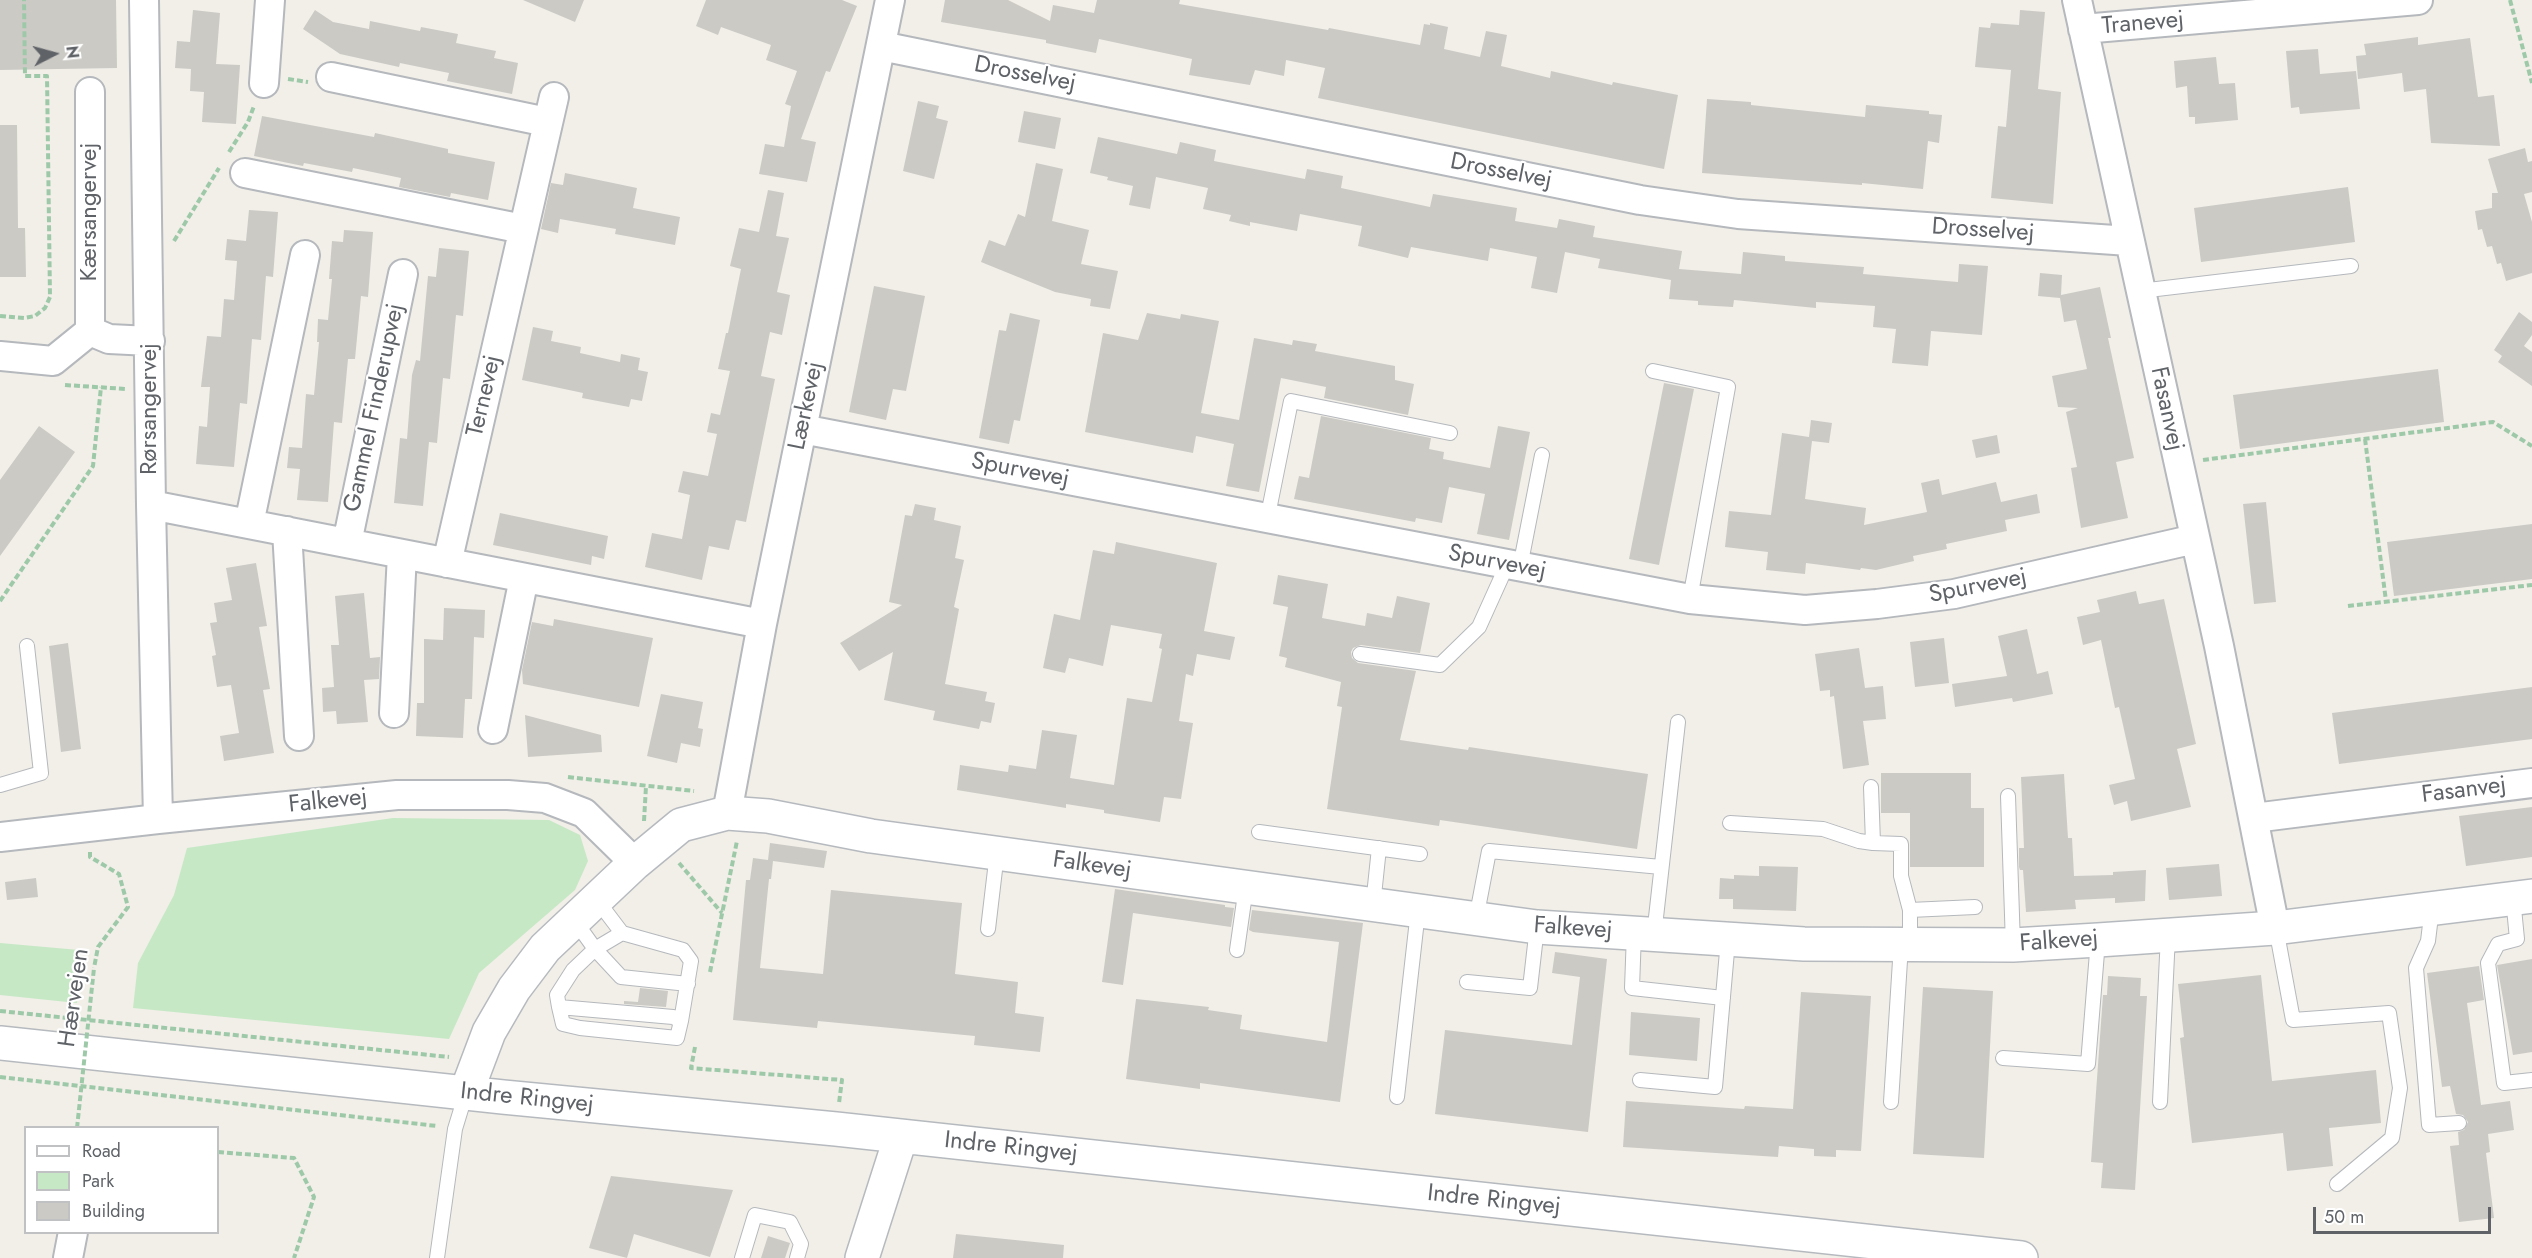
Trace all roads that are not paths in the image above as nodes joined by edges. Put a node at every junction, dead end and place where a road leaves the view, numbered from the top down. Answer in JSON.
{"nodes":[{"id":1,"x":144,"y":0,"type":"edge"},
{"id":2,"x":270,"y":0,"type":"edge"},
{"id":3,"x":890,"y":0,"type":"edge"},
{"id":4,"x":2077,"y":0,"type":"edge"},
{"id":5,"x":2418,"y":0,"type":"edge"},
{"id":6,"x":2083,"y":29,"type":"junction"},
{"id":7,"x":880,"y":46,"type":"junction"},
{"id":8,"x":331,"y":77,"type":"road end"},
{"id":9,"x":264,"y":83,"type":"road end"},
{"id":10,"x":90,"y":92,"type":"dead end"},
{"id":11,"x":245,"y":173,"type":"dead end"},
{"id":12,"x":523,"y":229,"type":"junction"},
{"id":13,"x":2129,"y":242,"type":"junction"},
{"id":14,"x":304,"y":255,"type":"dead end"},
{"id":15,"x":2351,"y":266,"type":"dead end"},
{"id":16,"x":403,"y":274,"type":"dead end"},
{"id":17,"x":2140,"y":291,"type":"junction"},
{"id":18,"x":90,"y":332,"type":"junction"},
{"id":19,"x":150,"y":341,"type":"junction"},
{"id":20,"x":0,"y":356,"type":"edge"},
{"id":21,"x":1653,"y":371,"type":"dead end"},
{"id":22,"x":802,"y":429,"type":"junction"},
{"id":23,"x":1450,"y":433,"type":"dead end"},
{"id":24,"x":1542,"y":455,"type":"dead end"},
{"id":25,"x":151,"y":505,"type":"junction"},
{"id":26,"x":1267,"y":520,"type":"junction"},
{"id":27,"x":249,"y":524,"type":"junction"},
{"id":28,"x":287,"y":531,"type":"junction"},
{"id":29,"x":2194,"y":539,"type":"junction"},
{"id":30,"x":347,"y":543,"type":"junction"},
{"id":31,"x":402,"y":554,"type":"junction"},
{"id":32,"x":447,"y":563,"type":"junction"},
{"id":33,"x":1513,"y":566,"type":"junction"},
{"id":34,"x":524,"y":578,"type":"junction"},
{"id":35,"x":1690,"y":599,"type":"junction"},
{"id":36,"x":762,"y":624,"type":"junction"},
{"id":37,"x":27,"y":646,"type":"dead end"},
{"id":38,"x":1360,"y":654,"type":"dead end"},
{"id":39,"x":394,"y":713,"type":"dead end"},
{"id":40,"x":1678,"y":722,"type":"dead end"},
{"id":41,"x":493,"y":729,"type":"dead end"},
{"id":42,"x":299,"y":736,"type":"dead end"},
{"id":43,"x":2532,"y":783,"type":"edge"},
{"id":44,"x":0,"y":785,"type":"edge"},
{"id":45,"x":1871,"y":787,"type":"dead end"},
{"id":46,"x":2008,"y":796,"type":"dead end"},
{"id":47,"x":729,"y":804,"type":"junction"},
{"id":48,"x":2254,"y":818,"type":"junction"},
{"id":49,"x":158,"y":819,"type":"junction"},
{"id":50,"x":1730,"y":823,"type":"dead end"},
{"id":51,"x":1259,"y":832,"type":"dead end"},
{"id":52,"x":0,"y":837,"type":"edge"},
{"id":53,"x":1873,"y":843,"type":"junction"},
{"id":54,"x":1379,"y":848,"type":"junction"},
{"id":55,"x":997,"y":853,"type":"junction"},
{"id":56,"x":1420,"y":854,"type":"dead end"},
{"id":57,"x":635,"y":863,"type":"junction"},
{"id":58,"x":1661,"y":867,"type":"junction"},
{"id":59,"x":1246,"y":887,"type":"junction"},
{"id":60,"x":2522,"y":897,"type":"edge"},
{"id":61,"x":1373,"y":904,"type":"junction"},
{"id":62,"x":1975,"y":907,"type":"dead end"},
{"id":63,"x":2432,"y":908,"type":"junction"},
{"id":64,"x":1911,"y":910,"type":"junction"},
{"id":65,"x":586,"y":911,"type":"junction"},
{"id":66,"x":1418,"y":911,"type":"junction"},
{"id":67,"x":1476,"y":919,"type":"junction"},
{"id":68,"x":1537,"y":927,"type":"junction"},
{"id":69,"x":2275,"y":928,"type":"junction"},
{"id":70,"x":988,"y":929,"type":"dead end"},
{"id":71,"x":622,"y":933,"type":"junction"},
{"id":72,"x":1644,"y":934,"type":"junction"},
{"id":73,"x":2169,"y":935,"type":"junction"},
{"id":74,"x":1728,"y":939,"type":"junction"},
{"id":75,"x":2098,"y":940,"type":"junction"},
{"id":76,"x":1905,"y":945,"type":"junction"},
{"id":77,"x":2013,"y":945,"type":"junction"},
{"id":78,"x":595,"y":950,"type":"junction"},
{"id":79,"x":1237,"y":950,"type":"dead end"},
{"id":80,"x":1467,"y":982,"type":"dead end"},
{"id":81,"x":688,"y":984,"type":"junction"},
{"id":82,"x":1723,"y":998,"type":"junction"},
{"id":83,"x":559,"y":1007,"type":"junction"},
{"id":84,"x":681,"y":1021,"type":"junction"},
{"id":85,"x":0,"y":1043,"type":"edge"},
{"id":86,"x":2002,"y":1058,"type":"dead end"},
{"id":87,"x":1640,"y":1080,"type":"dead end"},
{"id":88,"x":2532,"y":1080,"type":"edge"},
{"id":89,"x":466,"y":1093,"type":"junction"},
{"id":90,"x":1396,"y":1097,"type":"dead end"},
{"id":91,"x":1891,"y":1102,"type":"dead end"},
{"id":92,"x":2160,"y":1102,"type":"dead end"},
{"id":93,"x":2459,"y":1122,"type":"dead end"},
{"id":94,"x":901,"y":1136,"type":"junction"},
{"id":95,"x":2337,"y":1184,"type":"dead end"},
{"id":96,"x":73,"y":1234,"type":"edge"},
{"id":97,"x":1788,"y":1246,"type":"edge"},
{"id":98,"x":2007,"y":1257,"type":"edge"},
{"id":99,"x":68,"y":1258,"type":"edge"},
{"id":100,"x":437,"y":1258,"type":"edge"},
{"id":101,"x":742,"y":1258,"type":"edge"},
{"id":102,"x":797,"y":1258,"type":"edge"},
{"id":103,"x":862,"y":1258,"type":"edge"}],
"edges":[{"from":1,"to":19,"type":"street","name":"Rørsangervej"},
{"from":2,"to":9,"type":"street"},
{"from":3,"to":7,"type":"street","name":"Lærkevej"},
{"from":4,"to":6,"type":"street","name":"Fasanvej"},
{"from":5,"to":6,"type":"street","name":"Tranevej"},
{"from":6,"to":13,"type":"street","name":"Fasanvej"},
{"from":7,"to":13,"type":"street","name":"Drosselvej"},
{"from":7,"to":22,"type":"street","name":"Lærkevej"},
{"from":8,"to":12,"type":"street","name":"Ternevej"},
{"from":10,"to":18,"type":"street","name":"Kærsangervej"},
{"from":11,"to":12,"type":"street"},
{"from":12,"to":32,"type":"street","name":"Ternevej"},
{"from":13,"to":17,"type":"street","name":"Fasanvej"},
{"from":14,"to":27,"type":"street"},
{"from":15,"to":17,"type":"lane"},
{"from":16,"to":30,"type":"street","name":"Gammel Finderupvej"},
{"from":17,"to":29,"type":"street","name":"Fasanvej"},
{"from":18,"to":19,"type":"street"},
{"from":18,"to":20,"type":"street"},
{"from":19,"to":25,"type":"street","name":"Rørsangervej"},
{"from":21,"to":35,"type":"lane"},
{"from":22,"to":26,"type":"street","name":"Spurvevej"},
{"from":22,"to":36,"type":"street","name":"Lærkevej"},
{"from":23,"to":26,"type":"lane"},
{"from":24,"to":33,"type":"lane"},
{"from":25,"to":27,"type":"street","name":"Gammel Finderupvej"},
{"from":25,"to":49,"type":"street","name":"Rørsangervej"},
{"from":26,"to":33,"type":"street","name":"Spurvevej"},
{"from":27,"to":28,"type":"street","name":"Gammel Finderupvej"},
{"from":28,"to":30,"type":"street","name":"Gammel Finderupvej"},
{"from":28,"to":42,"type":"street"},
{"from":29,"to":35,"type":"street","name":"Spurvevej"},
{"from":29,"to":48,"type":"street","name":"Fasanvej"},
{"from":30,"to":31,"type":"street","name":"Gammel Finderupvej"},
{"from":31,"to":32,"type":"street","name":"Gammel Finderupvej"},
{"from":31,"to":39,"type":"street"},
{"from":32,"to":34,"type":"street","name":"Gammel Finderupvej"},
{"from":33,"to":35,"type":"street","name":"Spurvevej"},
{"from":33,"to":38,"type":"lane"},
{"from":34,"to":36,"type":"street","name":"Gammel Finderupvej"},
{"from":34,"to":41,"type":"street"},
{"from":36,"to":47,"type":"street","name":"Lærkevej"},
{"from":37,"to":44,"type":"lane"},
{"from":40,"to":58,"type":"lane"},
{"from":43,"to":48,"type":"street","name":"Fasanvej"},
{"from":45,"to":53,"type":"lane"},
{"from":46,"to":77,"type":"lane"},
{"from":47,"to":55,"type":"street","name":"Falkevej"},
{"from":47,"to":57,"type":"street","name":"Falkevej"},
{"from":48,"to":69,"type":"street","name":"Fasanvej"},
{"from":49,"to":52,"type":"street","name":"Falkevej"},
{"from":49,"to":57,"type":"street","name":"Falkevej"},
{"from":50,"to":53,"type":"lane"},
{"from":51,"to":54,"type":"lane"},
{"from":53,"to":64,"type":"lane"},
{"from":54,"to":56,"type":"lane"},
{"from":54,"to":61,"type":"lane"},
{"from":55,"to":59,"type":"street","name":"Falkevej"},
{"from":55,"to":70,"type":"lane"},
{"from":57,"to":65,"type":"street","name":"Falkevej"},
{"from":58,"to":67,"type":"lane"},
{"from":58,"to":72,"type":"lane"},
{"from":59,"to":61,"type":"street","name":"Falkevej"},
{"from":59,"to":79,"type":"lane"},
{"from":60,"to":63,"type":"street","name":"Falkevej"},
{"from":60,"to":88,"type":"lane"},
{"from":61,"to":66,"type":"street","name":"Falkevej"},
{"from":62,"to":64,"type":"lane"},
{"from":63,"to":69,"type":"street","name":"Falkevej"},
{"from":63,"to":93,"type":"lane"},
{"from":64,"to":76,"type":"lane"},
{"from":65,"to":71,"type":"lane"},
{"from":65,"to":78,"type":"lane"},
{"from":65,"to":89,"type":"street","name":"Falkevej"},
{"from":66,"to":67,"type":"street","name":"Falkevej"},
{"from":66,"to":90,"type":"lane"},
{"from":67,"to":68,"type":"street","name":"Falkevej"},
{"from":68,"to":72,"type":"street","name":"Falkevej"},
{"from":68,"to":80,"type":"lane"},
{"from":69,"to":73,"type":"street","name":"Falkevej"},
{"from":69,"to":95,"type":"lane"},
{"from":71,"to":78,"type":"lane"},
{"from":71,"to":81,"type":"lane"},
{"from":72,"to":74,"type":"street","name":"Falkevej"},
{"from":72,"to":82,"type":"lane"},
{"from":73,"to":75,"type":"street","name":"Falkevej"},
{"from":73,"to":92,"type":"lane"},
{"from":74,"to":76,"type":"street","name":"Falkevej"},
{"from":74,"to":82,"type":"lane"},
{"from":75,"to":77,"type":"street","name":"Falkevej"},
{"from":75,"to":86,"type":"lane"},
{"from":76,"to":77,"type":"street","name":"Falkevej"},
{"from":76,"to":91,"type":"lane"},
{"from":78,"to":81,"type":"lane"},
{"from":78,"to":83,"type":"lane"},
{"from":81,"to":84,"type":"lane"},
{"from":82,"to":87,"type":"lane"},
{"from":83,"to":84,"type":"lane"},
{"from":83,"to":84,"type":"lane"},
{"from":85,"to":89,"type":"street","name":"Indre Ringvej"},
{"from":89,"to":94,"type":"street","name":"Indre Ringvej"},
{"from":89,"to":100,"type":"lane"},
{"from":94,"to":97,"type":"street","name":"Indre Ringvej"},
{"from":94,"to":103,"type":"street"},
{"from":96,"to":99,"type":"street"},
{"from":97,"to":98,"type":"street","name":"Indre Ringvej"},
{"from":101,"to":102,"type":"lane"}]}
